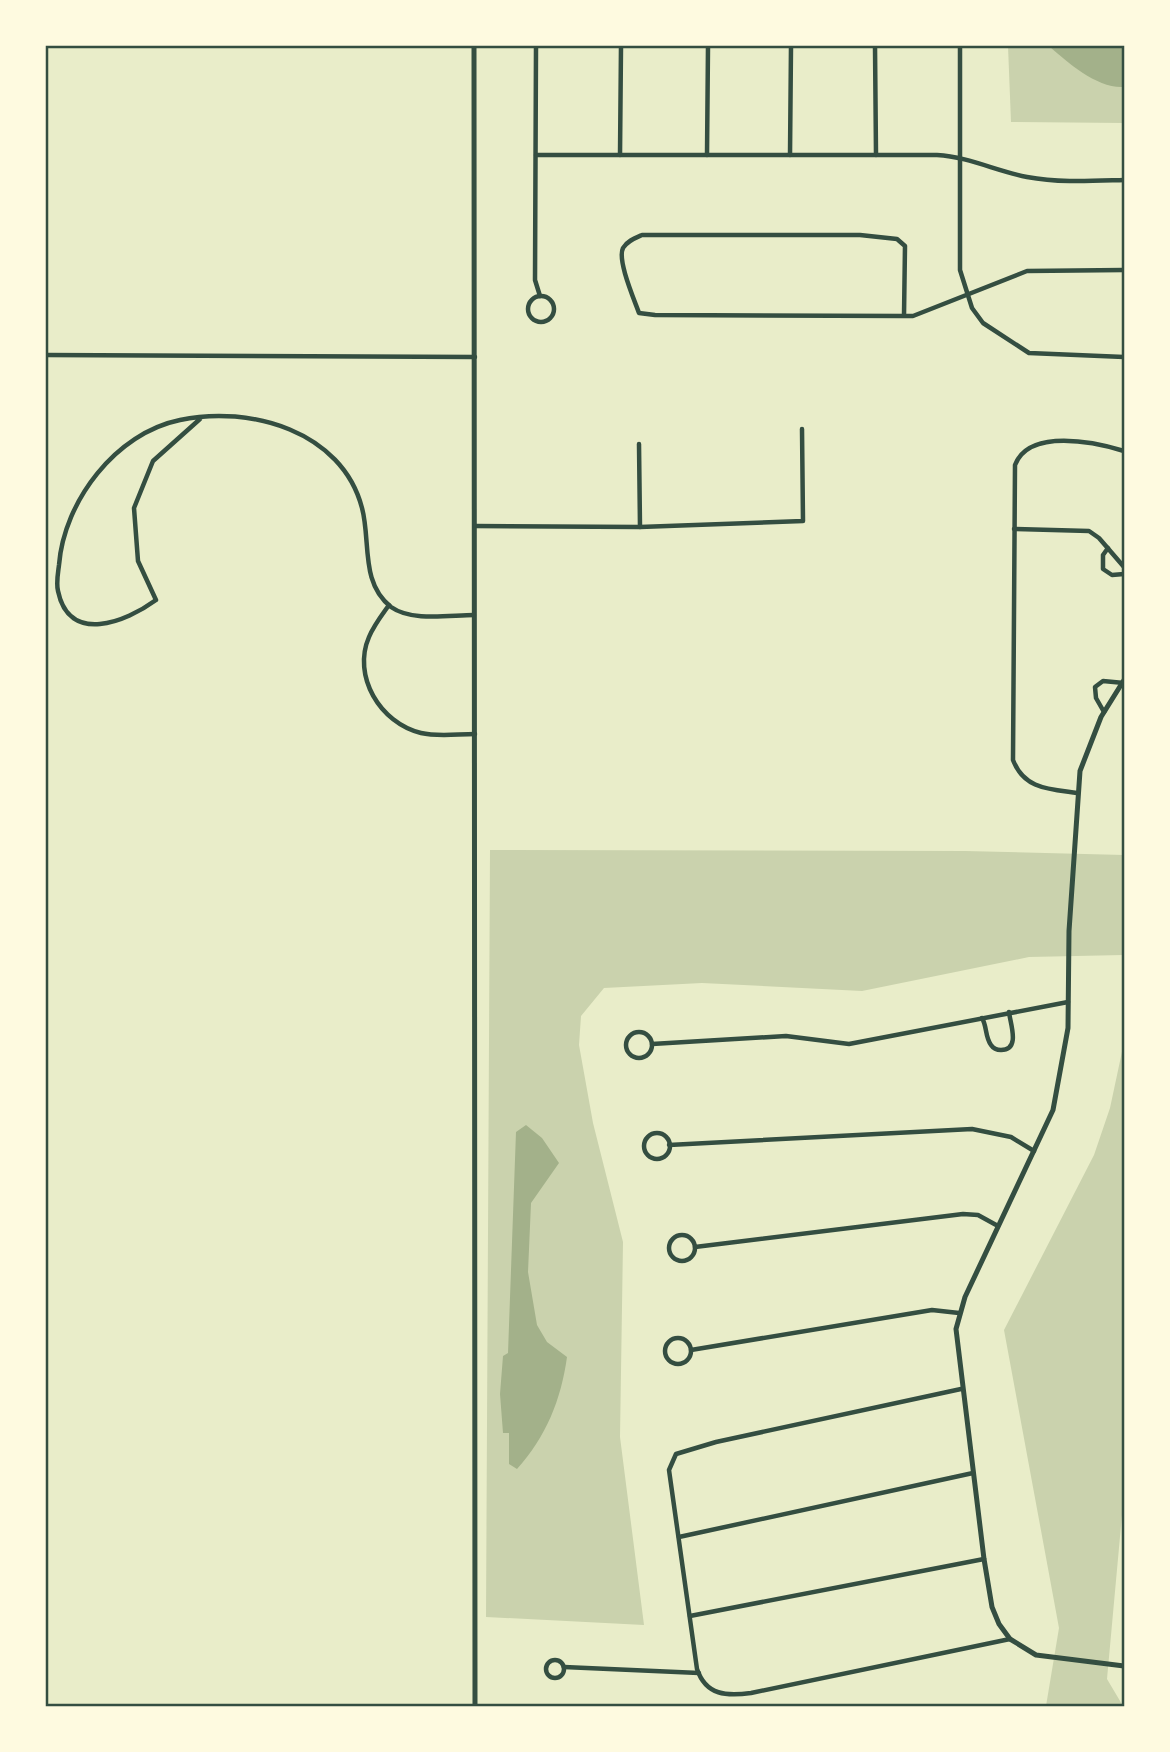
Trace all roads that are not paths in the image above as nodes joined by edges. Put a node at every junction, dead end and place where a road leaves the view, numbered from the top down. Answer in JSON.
{"nodes":[{"id":1,"x":474,"y":46,"type":"edge"},
{"id":2,"x":536,"y":46,"type":"edge"},
{"id":3,"x":621,"y":46,"type":"edge"},
{"id":4,"x":708,"y":46,"type":"edge"},
{"id":5,"x":790,"y":46,"type":"edge"},
{"id":6,"x":875,"y":46,"type":"edge"},
{"id":7,"x":960,"y":46,"type":"edge"},
{"id":8,"x":536,"y":155,"type":"junction"},
{"id":9,"x":620,"y":155,"type":"junction"},
{"id":10,"x":707,"y":155,"type":"junction"},
{"id":11,"x":790,"y":155,"type":"junction"},
{"id":12,"x":876,"y":155,"type":"junction"},
{"id":13,"x":960,"y":156,"type":"junction"},
{"id":14,"x":1125,"y":180,"type":"edge"},
{"id":15,"x":1125,"y":270,"type":"edge"},
{"id":16,"x":965,"y":295,"type":"junction"},
{"id":17,"x":540,"y":296,"type":"junction"},
{"id":18,"x":904,"y":316,"type":"junction"},
{"id":19,"x":46,"y":355,"type":"edge"},
{"id":20,"x":475,"y":357,"type":"junction"},
{"id":21,"x":1125,"y":358,"type":"edge"},
{"id":22,"x":200,"y":419,"type":"junction"},
{"id":23,"x":802,"y":429,"type":"dead end"},
{"id":24,"x":639,"y":444,"type":"dead end"},
{"id":25,"x":1125,"y":451,"type":"edge"},
{"id":26,"x":475,"y":526,"type":"junction"},
{"id":27,"x":640,"y":527,"type":"junction"},
{"id":28,"x":1014,"y":529,"type":"junction"},
{"id":29,"x":1108,"y":548,"type":"junction"},
{"id":30,"x":1125,"y":568,"type":"edge"},
{"id":31,"x":1125,"y":574,"type":"edge"},
{"id":32,"x":389,"y":605,"type":"junction"},
{"id":33,"x":474,"y":615,"type":"junction"},
{"id":34,"x":1124,"y":682,"type":"edge"},
{"id":35,"x":1104,"y":712,"type":"junction"},
{"id":36,"x":475,"y":734,"type":"junction"},
{"id":37,"x":1077,"y":793,"type":"junction"},
{"id":38,"x":1068,"y":1002,"type":"junction"},
{"id":39,"x":1009,"y":1012,"type":"junction"},
{"id":40,"x":982,"y":1018,"type":"junction"},
{"id":41,"x":652,"y":1044,"type":"junction"},
{"id":42,"x":670,"y":1145,"type":"junction"},
{"id":43,"x":1034,"y":1151,"type":"junction"},
{"id":44,"x":998,"y":1226,"type":"junction"},
{"id":45,"x":695,"y":1247,"type":"junction"},
{"id":46,"x":959,"y":1313,"type":"junction"},
{"id":47,"x":691,"y":1350,"type":"junction"},
{"id":48,"x":961,"y":1389,"type":"junction"},
{"id":49,"x":973,"y":1473,"type":"junction"},
{"id":50,"x":679,"y":1537,"type":"junction"},
{"id":51,"x":984,"y":1559,"type":"junction"},
{"id":52,"x":690,"y":1616,"type":"junction"},
{"id":53,"x":1010,"y":1639,"type":"junction"},
{"id":54,"x":564,"y":1667,"type":"junction"},
{"id":55,"x":1125,"y":1667,"type":"edge"},
{"id":56,"x":699,"y":1673,"type":"junction"},
{"id":57,"x":475,"y":1706,"type":"edge"}],
"edges":[{"from":1,"to":20,"type":"street"},
{"from":2,"to":8,"type":"street"},
{"from":3,"to":9,"type":"street"},
{"from":4,"to":10,"type":"street"},
{"from":5,"to":11,"type":"street"},
{"from":6,"to":12,"type":"street"},
{"from":7,"to":13,"type":"street"},
{"from":8,"to":9,"type":"street"},
{"from":8,"to":17,"type":"street"},
{"from":9,"to":10,"type":"street"},
{"from":10,"to":11,"type":"street"},
{"from":11,"to":12,"type":"street"},
{"from":12,"to":13,"type":"street"},
{"from":13,"to":14,"type":"street"},
{"from":13,"to":16,"type":"street"},
{"from":15,"to":16,"type":"street"},
{"from":16,"to":18,"type":"street"},
{"from":16,"to":21,"type":"street"},
{"from":17,"to":17,"type":"street"},
{"from":18,"to":18,"type":"street"},
{"from":19,"to":20,"type":"street"},
{"from":20,"to":26,"type":"street"},
{"from":22,"to":22,"type":"street"},
{"from":22,"to":32,"type":"street"},
{"from":23,"to":27,"type":"street"},
{"from":24,"to":27,"type":"street"},
{"from":25,"to":28,"type":"street"},
{"from":26,"to":27,"type":"street"},
{"from":26,"to":33,"type":"street"},
{"from":28,"to":29,"type":"street"},
{"from":28,"to":37,"type":"street"},
{"from":29,"to":30,"type":"street"},
{"from":29,"to":31,"type":"street"},
{"from":32,"to":33,"type":"street"},
{"from":32,"to":36,"type":"street"},
{"from":33,"to":36,"type":"street"},
{"from":34,"to":35,"type":"street"},
{"from":34,"to":35,"type":"street"},
{"from":35,"to":37,"type":"street"},
{"from":36,"to":57,"type":"street"},
{"from":37,"to":38,"type":"street"},
{"from":38,"to":39,"type":"street"},
{"from":38,"to":43,"type":"street"},
{"from":39,"to":40,"type":"street"},
{"from":39,"to":40,"type":"street"},
{"from":40,"to":41,"type":"street"},
{"from":41,"to":41,"type":"street"},
{"from":42,"to":42,"type":"street"},
{"from":42,"to":43,"type":"street"},
{"from":43,"to":44,"type":"street"},
{"from":44,"to":45,"type":"street"},
{"from":44,"to":46,"type":"street"},
{"from":45,"to":45,"type":"street"},
{"from":46,"to":47,"type":"street"},
{"from":46,"to":48,"type":"street"},
{"from":47,"to":47,"type":"street"},
{"from":48,"to":49,"type":"street"},
{"from":48,"to":50,"type":"street"},
{"from":49,"to":50,"type":"street"},
{"from":49,"to":51,"type":"street"},
{"from":50,"to":52,"type":"street"},
{"from":51,"to":52,"type":"street"},
{"from":51,"to":53,"type":"street"},
{"from":52,"to":56,"type":"street"},
{"from":53,"to":55,"type":"street"},
{"from":53,"to":56,"type":"street"},
{"from":54,"to":54,"type":"street"},
{"from":54,"to":56,"type":"street"}]}
